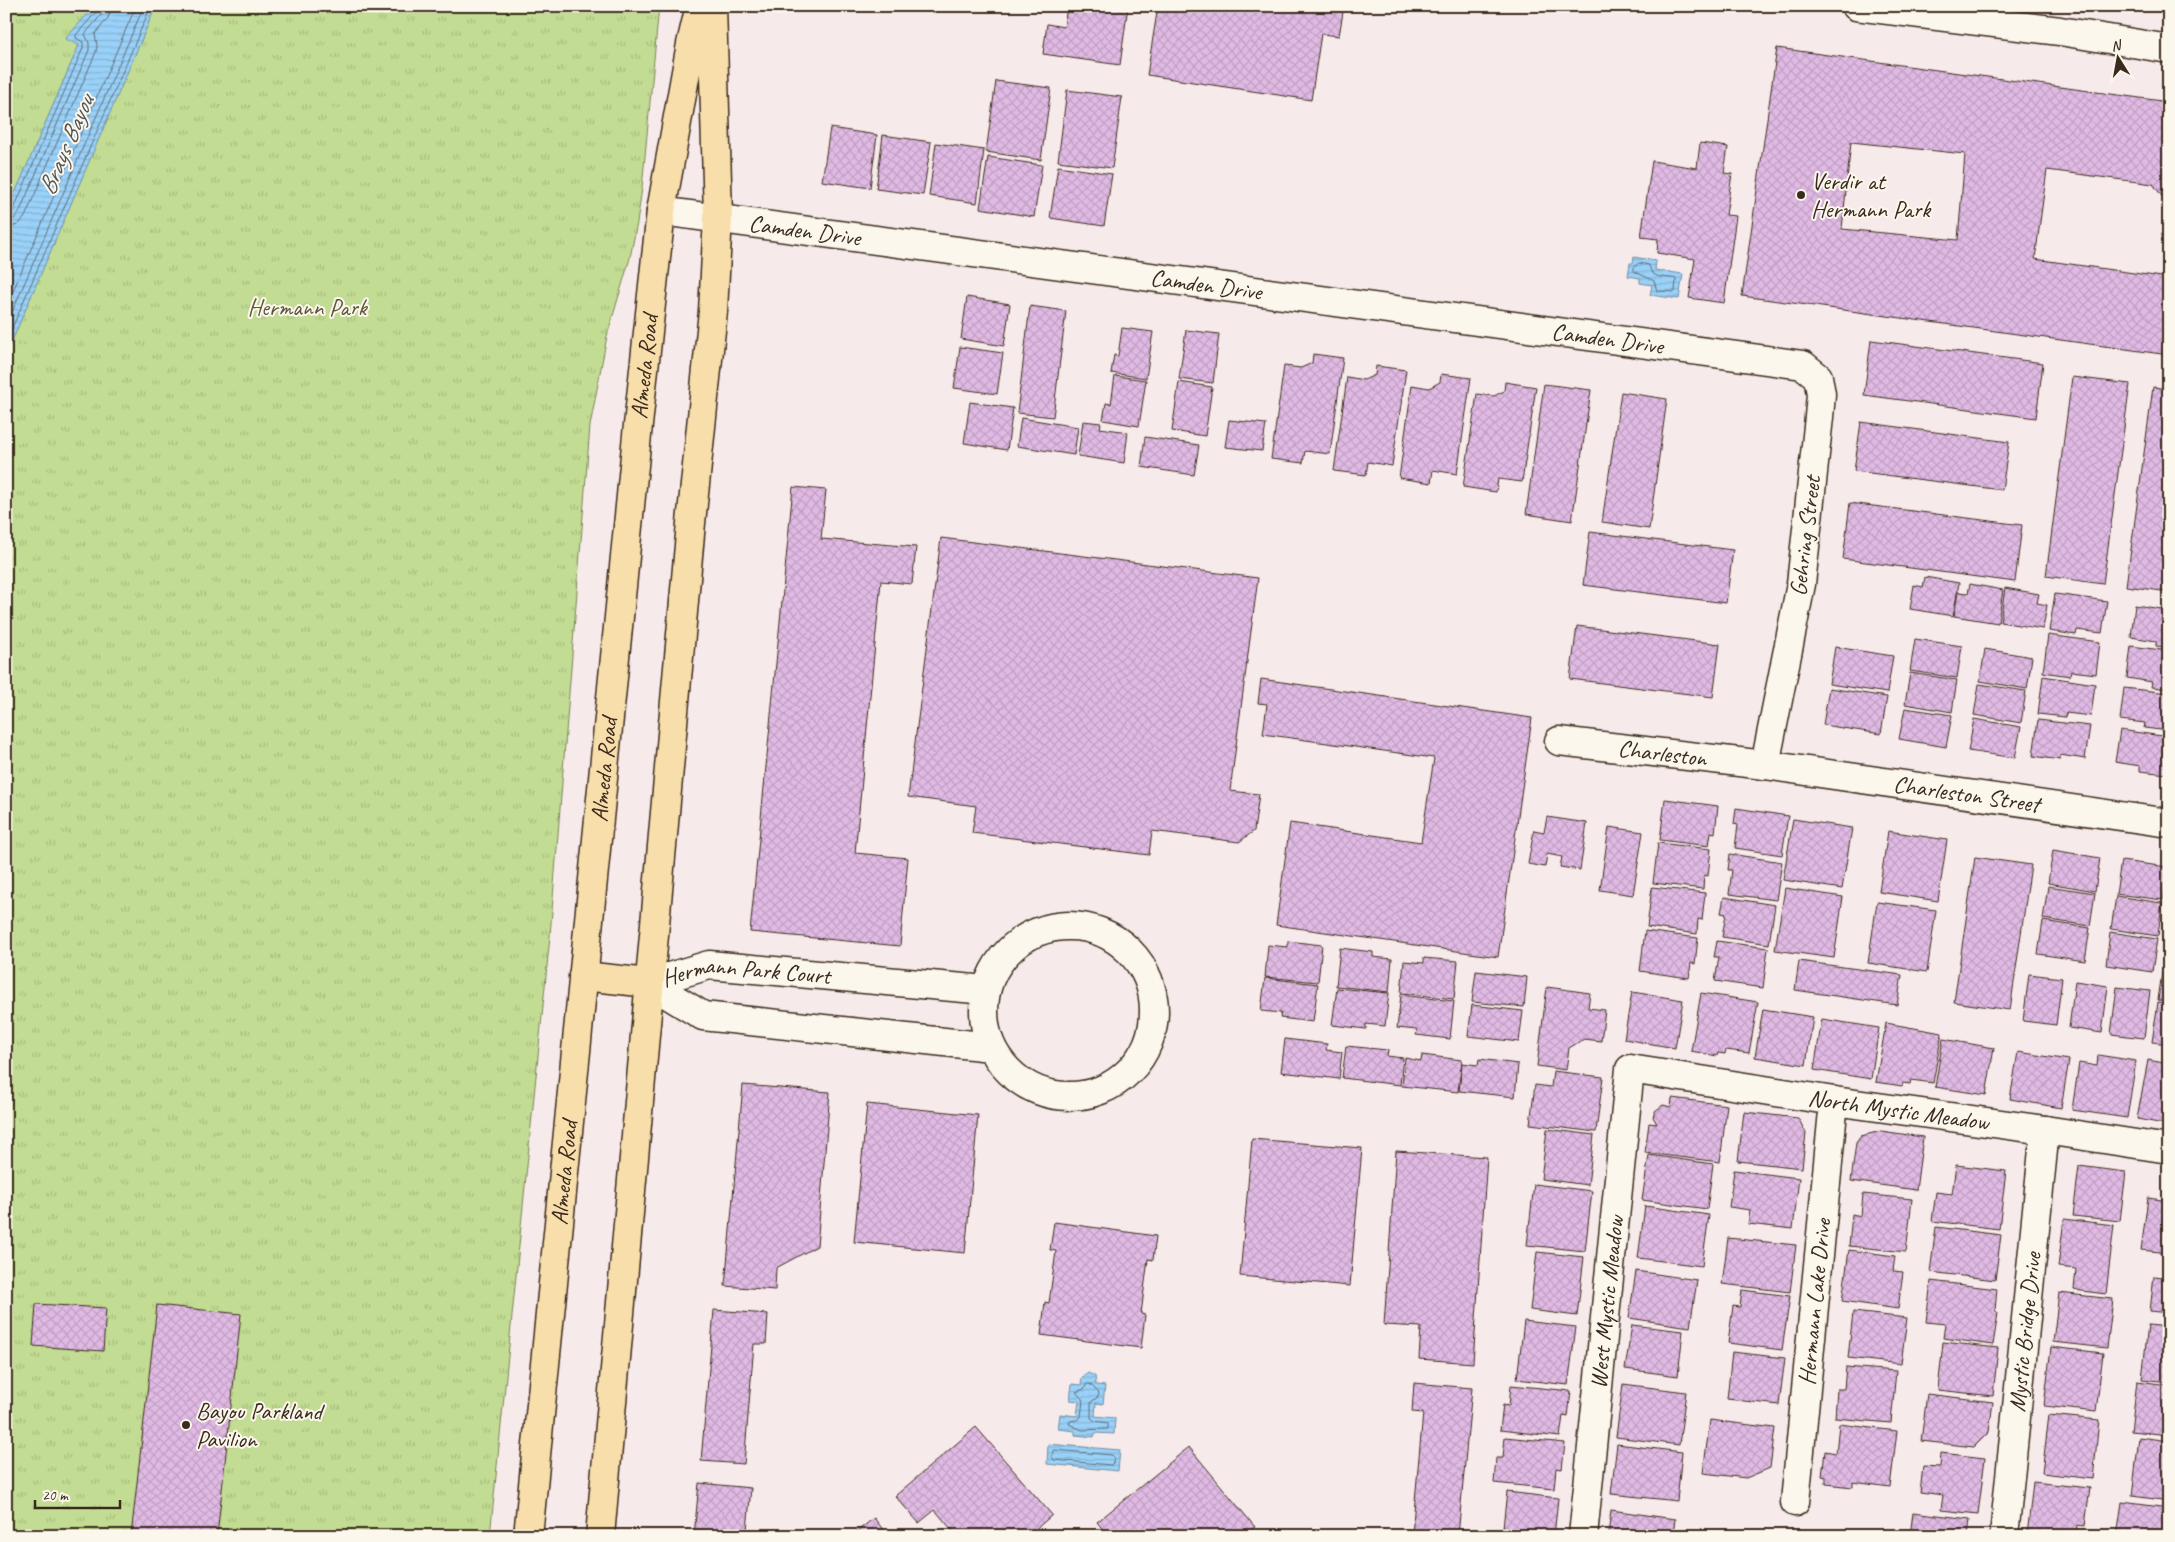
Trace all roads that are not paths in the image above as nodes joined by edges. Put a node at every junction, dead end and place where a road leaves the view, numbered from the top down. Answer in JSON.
{"nodes":[{"id":1,"x":700,"y":6,"type":"edge"},
{"id":2,"x":712,"y":6,"type":"edge"},
{"id":3,"x":1856,"y":6,"type":"edge"},
{"id":4,"x":2169,"y":49,"type":"edge"},
{"id":5,"x":661,"y":211,"type":"junction"},
{"id":6,"x":718,"y":217,"type":"junction"},
{"id":7,"x":1752,"y":358,"type":"joint"},
{"id":8,"x":1559,"y":741,"type":"dead end"},
{"id":9,"x":1765,"y":764,"type":"junction"},
{"id":10,"x":2169,"y":823,"type":"edge"},
{"id":11,"x":583,"y":976,"type":"junction"},
{"id":12,"x":649,"y":983,"type":"junction"},
{"id":13,"x":986,"y":990,"type":"junction"},
{"id":14,"x":991,"y":1047,"type":"junction"},
{"id":15,"x":1630,"y":1069,"type":"joint"},
{"id":16,"x":1834,"y":1101,"type":"junction"},
{"id":17,"x":2046,"y":1130,"type":"junction"},
{"id":18,"x":2169,"y":1148,"type":"edge"},
{"id":19,"x":1795,"y":1502,"type":"dead end"},
{"id":20,"x":528,"y":1536,"type":"edge"},
{"id":21,"x":600,"y":1536,"type":"edge"},
{"id":22,"x":1583,"y":1536,"type":"edge"},
{"id":23,"x":2004,"y":1536,"type":"edge"}],
"edges":[{"from":1,"to":5,"type":"main road","name":"Almeda Road"},
{"from":2,"to":6,"type":"main road"},
{"from":3,"to":4,"type":"street"},
{"from":5,"to":6,"type":"street","name":"Camden Drive"},
{"from":5,"to":11,"type":"main road","name":"Almeda Road"},
{"from":6,"to":7,"type":"street","name":"Camden Drive"},
{"from":6,"to":12,"type":"main road"},
{"from":7,"to":9,"type":"street","name":"Gehring Street"},
{"from":8,"to":9,"type":"street","name":"Charleston"},
{"from":9,"to":10,"type":"street","name":"Charleston Street"},
{"from":11,"to":12,"type":"main road"},
{"from":11,"to":20,"type":"main road","name":"Almeda Road"},
{"from":12,"to":13,"type":"street","name":"Hermann Park Court"},
{"from":12,"to":14,"type":"street","name":"Hermann Park Court"},
{"from":12,"to":21,"type":"main road"},
{"from":13,"to":14,"type":"street"},
{"from":13,"to":14,"type":"street"},
{"from":15,"to":16,"type":"street","name":"North Mystic Meadow"},
{"from":15,"to":22,"type":"street","name":"West Mystic Meadow"},
{"from":16,"to":17,"type":"street","name":"North Mystic Meadow"},
{"from":16,"to":19,"type":"street","name":"Hermann Lake Drive"},
{"from":17,"to":18,"type":"street","name":"North Mystic Meadow"},
{"from":17,"to":23,"type":"street","name":"Mystic Bridge Drive"}]}
